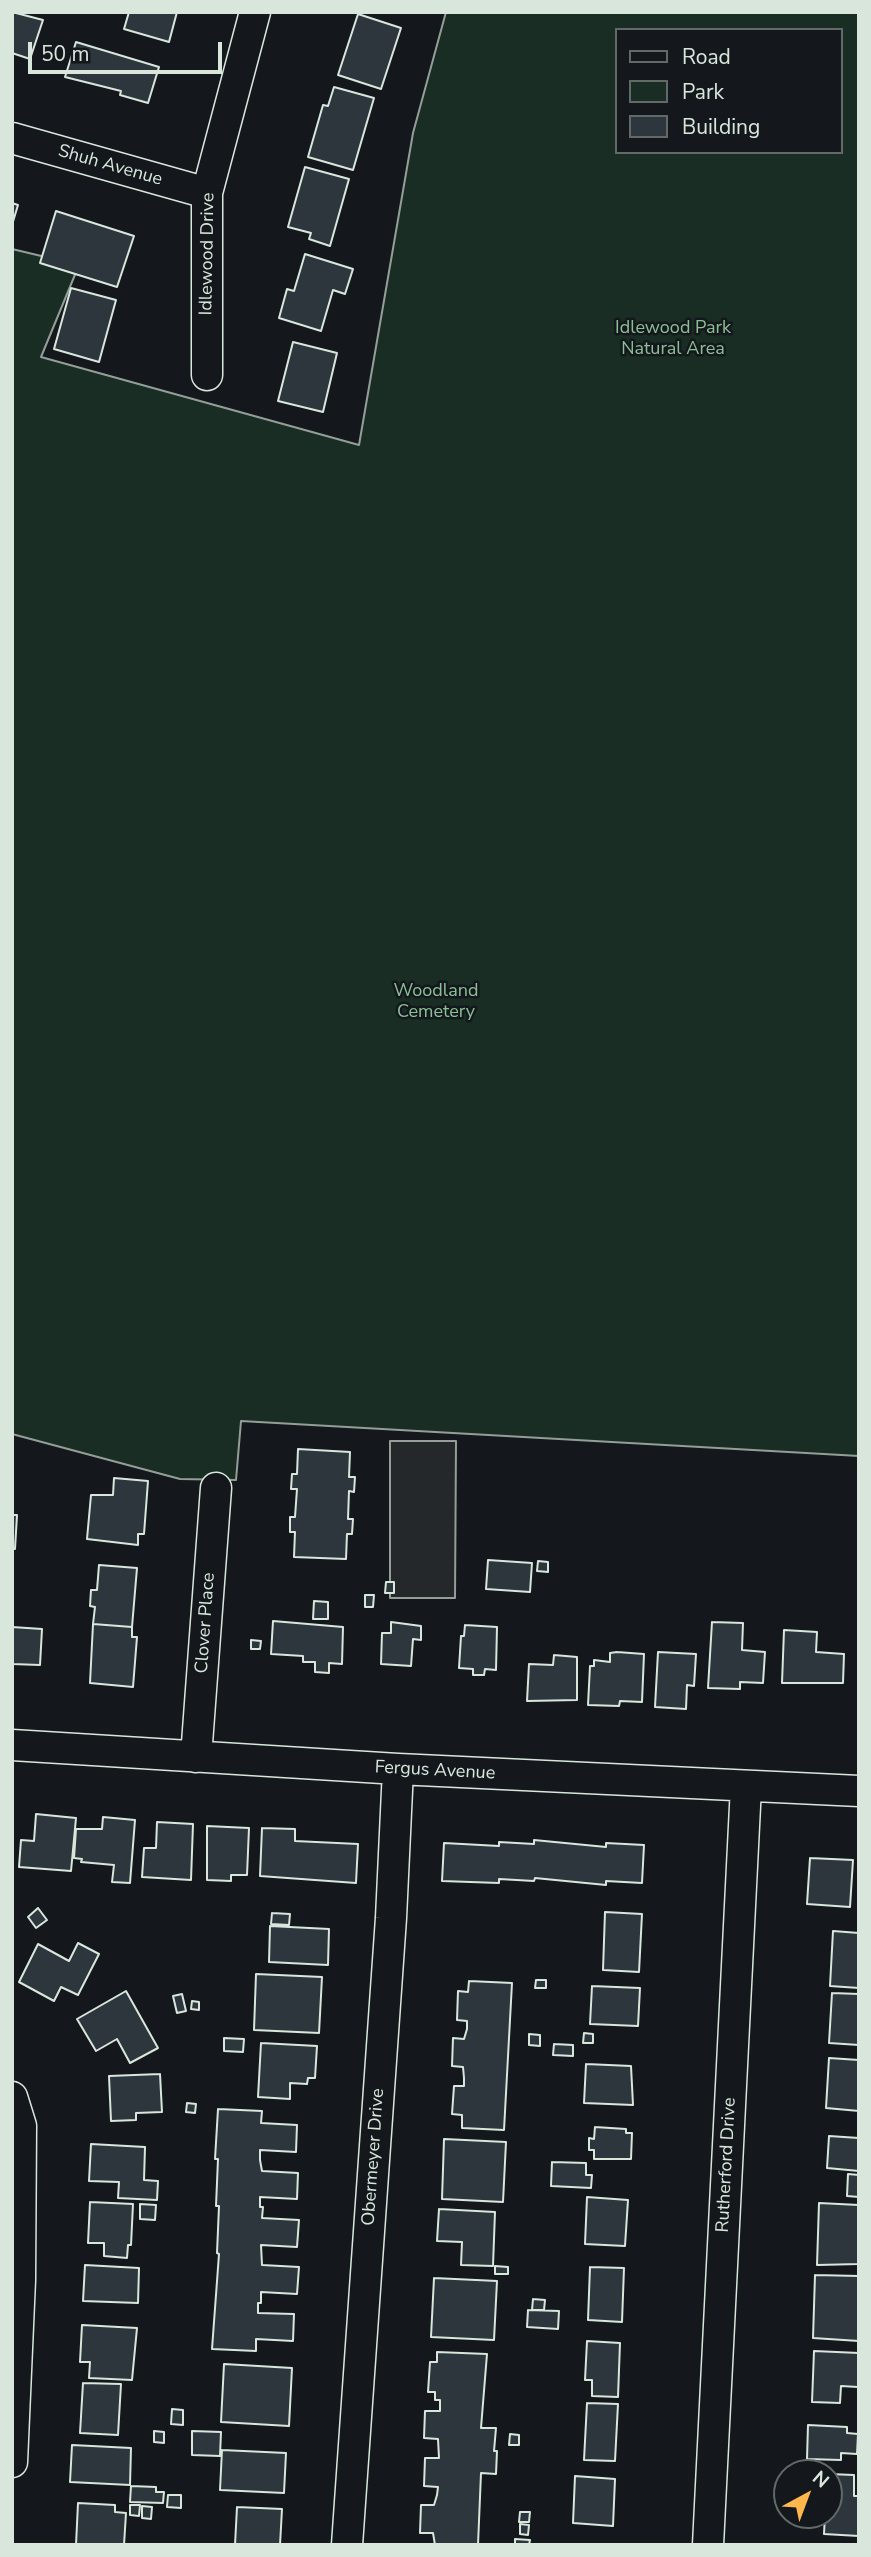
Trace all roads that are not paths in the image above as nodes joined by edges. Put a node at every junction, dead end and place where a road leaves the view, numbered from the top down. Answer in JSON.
{"nodes":[{"id":1,"x":255,"y":12,"type":"edge"},
{"id":2,"x":12,"y":138,"type":"edge"},
{"id":3,"x":207,"y":193,"type":"junction"},
{"id":4,"x":206,"y":375,"type":"dead end"},
{"id":5,"x":216,"y":1488,"type":"dead end"},
{"id":6,"x":12,"y":1745,"type":"edge"},
{"id":7,"x":196,"y":1757,"type":"junction"},
{"id":8,"x":397,"y":1769,"type":"junction"},
{"id":9,"x":746,"y":1786,"type":"junction"},
{"id":10,"x":859,"y":1791,"type":"edge"},
{"id":11,"x":12,"y":2097,"type":"edge"},
{"id":12,"x":12,"y":2462,"type":"edge"},
{"id":13,"x":347,"y":2545,"type":"edge"},
{"id":14,"x":708,"y":2545,"type":"edge"}],
"edges":[{"from":1,"to":3,"type":"street","name":"Idlewood Drive"},
{"from":2,"to":3,"type":"street","name":"Shuh Avenue"},
{"from":3,"to":4,"type":"street","name":"Idlewood Drive"},
{"from":5,"to":7,"type":"street","name":"Clover Place"},
{"from":6,"to":7,"type":"street","name":"Fergus Avenue"},
{"from":7,"to":8,"type":"street","name":"Fergus Avenue"},
{"from":8,"to":9,"type":"street","name":"Fergus Avenue"},
{"from":8,"to":13,"type":"street","name":"Obermeyer Drive"},
{"from":9,"to":10,"type":"street","name":"Fergus Avenue"},
{"from":9,"to":14,"type":"street","name":"Rutherford Drive"},
{"from":11,"to":12,"type":"street"}]}
